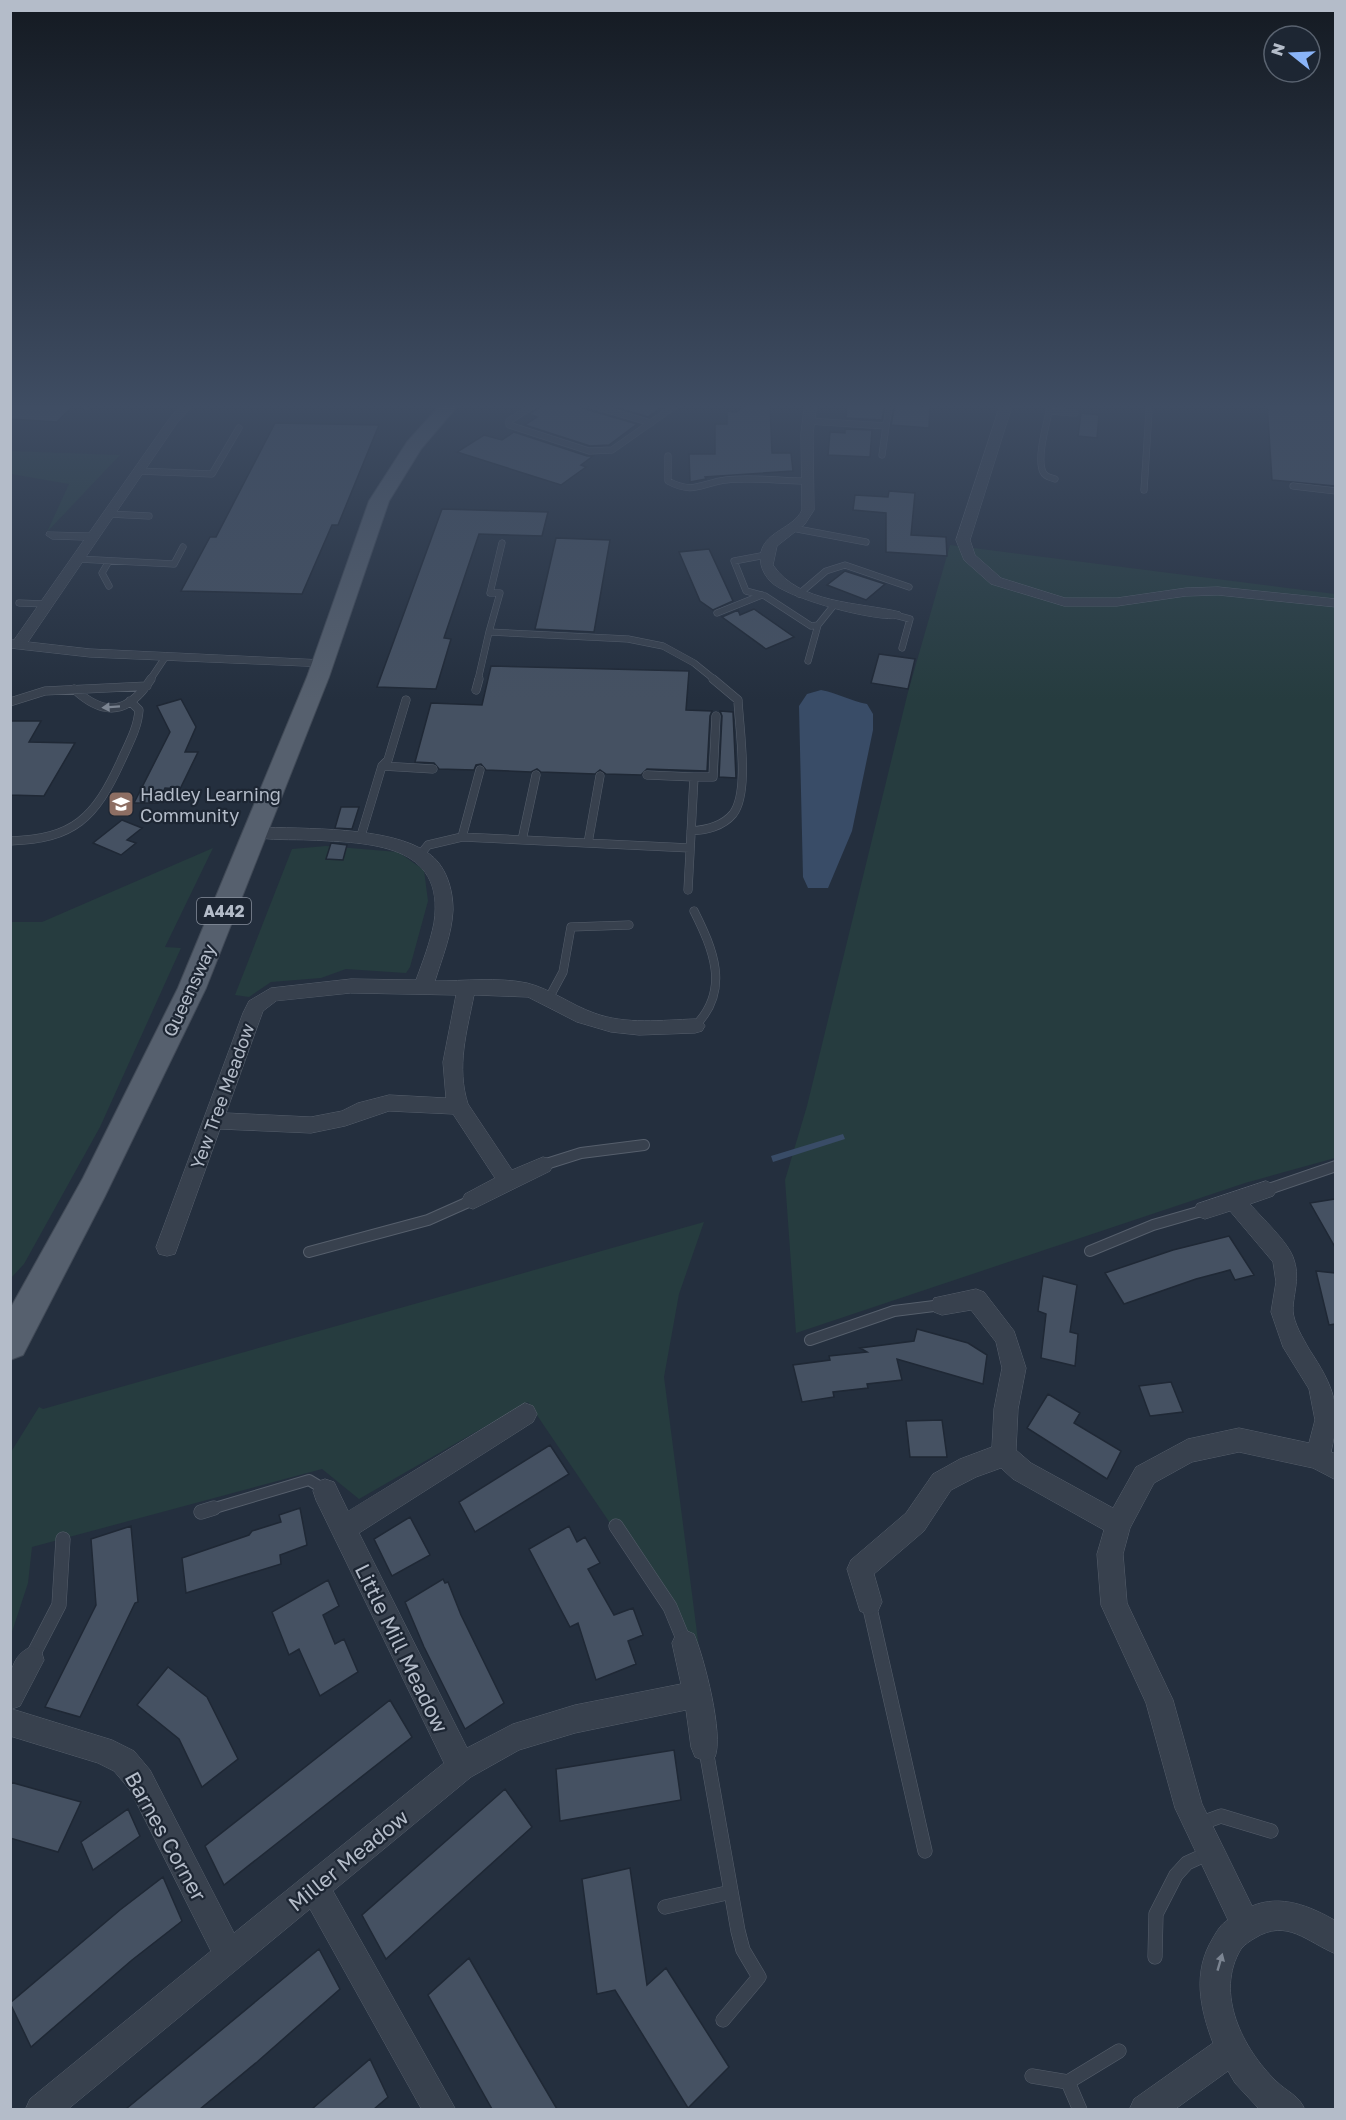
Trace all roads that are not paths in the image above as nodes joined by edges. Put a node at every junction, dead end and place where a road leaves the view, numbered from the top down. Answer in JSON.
{"nodes":[{"id":1,"x":116,"y":502,"type":"edge"},
{"id":2,"x":379,"y":502,"type":"edge"},
{"id":3,"x":806,"y":502,"type":"edge"},
{"id":4,"x":975,"y":502,"type":"edge"},
{"id":5,"x":108,"y":514,"type":"junction"},
{"id":6,"x":149,"y":516,"type":"dead end"},
{"id":7,"x":792,"y":528,"type":"junction"},
{"id":8,"x":52,"y":535,"type":"dead end"},
{"id":9,"x":92,"y":537,"type":"junction"},
{"id":10,"x":866,"y":542,"type":"dead end"},
{"id":11,"x":502,"y":543,"type":"dead end"},
{"id":12,"x":183,"y":547,"type":"dead end"},
{"id":13,"x":766,"y":555,"type":"junction"},
{"id":14,"x":78,"y":559,"type":"junction"},
{"id":15,"x":109,"y":561,"type":"junction"},
{"id":16,"x":109,"y":586,"type":"dead end"},
{"id":17,"x":909,"y":587,"type":"dead end"},
{"id":18,"x":799,"y":594,"type":"junction"},
{"id":19,"x":762,"y":595,"type":"junction"},
{"id":20,"x":19,"y":603,"type":"dead end"},
{"id":21,"x":1335,"y":603,"type":"edge"},
{"id":22,"x":46,"y":604,"type":"junction"},
{"id":23,"x":834,"y":605,"type":"junction"},
{"id":24,"x":717,"y":613,"type":"dead end"},
{"id":25,"x":895,"y":615,"type":"joint"},
{"id":26,"x":818,"y":625,"type":"junction"},
{"id":27,"x":489,"y":633,"type":"junction"},
{"id":28,"x":15,"y":644,"type":"edge"},
{"id":29,"x":902,"y":648,"type":"dead end"},
{"id":30,"x":166,"y":656,"type":"junction"},
{"id":31,"x":808,"y":661,"type":"dead end"},
{"id":32,"x":322,"y":664,"type":"junction"},
{"id":33,"x":147,"y":686,"type":"junction"},
{"id":34,"x":74,"y":689,"type":"junction"},
{"id":35,"x":476,"y":690,"type":"dead end"},
{"id":36,"x":406,"y":700,"type":"dead end"},
{"id":37,"x":130,"y":701,"type":"junction"},
{"id":38,"x":10,"y":702,"type":"edge"},
{"id":39,"x":716,"y":716,"type":"dead end"},
{"id":40,"x":382,"y":766,"type":"junction"},
{"id":41,"x":433,"y":769,"type":"dead end"},
{"id":42,"x":480,"y":770,"type":"dead end"},
{"id":43,"x":536,"y":775,"type":"dead end"},
{"id":44,"x":647,"y":775,"type":"dead end"},
{"id":45,"x":600,"y":776,"type":"dead end"},
{"id":46,"x":694,"y":777,"type":"junction"},
{"id":47,"x":691,"y":831,"type":"junction"},
{"id":48,"x":257,"y":832,"type":"junction"},
{"id":49,"x":462,"y":837,"type":"junction"},
{"id":50,"x":360,"y":839,"type":"junction"},
{"id":51,"x":522,"y":840,"type":"junction"},
{"id":52,"x":10,"y":841,"type":"edge"},
{"id":53,"x":588,"y":843,"type":"junction"},
{"id":54,"x":690,"y":848,"type":"junction"},
{"id":55,"x":420,"y":855,"type":"junction"},
{"id":56,"x":688,"y":890,"type":"dead end"},
{"id":57,"x":694,"y":912,"type":"dead end"},
{"id":58,"x":629,"y":925,"type":"dead end"},
{"id":59,"x":424,"y":986,"type":"junction"},
{"id":60,"x":467,"y":986,"type":"junction"},
{"id":61,"x":549,"y":998,"type":"junction"},
{"id":62,"x":695,"y":1026,"type":"joint"},
{"id":63,"x":459,"y":1106,"type":"junction"},
{"id":64,"x":212,"y":1121,"type":"junction"},
{"id":65,"x":644,"y":1145,"type":"dead end"},
{"id":66,"x":543,"y":1165,"type":"joint"},
{"id":67,"x":1335,"y":1166,"type":"edge"},
{"id":68,"x":508,"y":1181,"type":"junction"},
{"id":69,"x":1266,"y":1190,"type":"joint"},
{"id":70,"x":472,"y":1200,"type":"joint"},
{"id":71,"x":1235,"y":1201,"type":"junction"},
{"id":72,"x":1205,"y":1210,"type":"joint"},
{"id":73,"x":167,"y":1246,"type":"dead end"},
{"id":74,"x":1090,"y":1251,"type":"dead end"},
{"id":75,"x":309,"y":1252,"type":"dead end"},
{"id":76,"x":942,"y":1305,"type":"joint"},
{"id":77,"x":810,"y":1340,"type":"dead end"},
{"id":78,"x":10,"y":1344,"type":"edge"},
{"id":79,"x":525,"y":1414,"type":"dead end"},
{"id":80,"x":1004,"y":1455,"type":"junction"},
{"id":81,"x":1327,"y":1462,"type":"edge"},
{"id":82,"x":325,"y":1491,"type":"joint"},
{"id":83,"x":201,"y":1512,"type":"dead end"},
{"id":84,"x":1118,"y":1524,"type":"junction"},
{"id":85,"x":616,"y":1526,"type":"dead end"},
{"id":86,"x":343,"y":1529,"type":"junction"},
{"id":87,"x":63,"y":1539,"type":"dead end"},
{"id":88,"x":869,"y":1602,"type":"joint"},
{"id":89,"x":685,"y":1643,"type":"joint"},
{"id":90,"x":31,"y":1660,"type":"joint"},
{"id":91,"x":697,"y":1694,"type":"junction"},
{"id":92,"x":10,"y":1696,"type":"edge"},
{"id":93,"x":10,"y":1722,"type":"edge"},
{"id":94,"x":705,"y":1747,"type":"joint"},
{"id":95,"x":461,"y":1767,"type":"junction"},
{"id":96,"x":1197,"y":1825,"type":"junction"},
{"id":97,"x":1271,"y":1831,"type":"dead end"},
{"id":98,"x":925,"y":1851,"type":"dead end"},
{"id":99,"x":1210,"y":1852,"type":"junction"},
{"id":100,"x":315,"y":1887,"type":"junction"},
{"id":101,"x":731,"y":1892,"type":"junction"},
{"id":102,"x":665,"y":1907,"type":"dead end"},
{"id":103,"x":1245,"y":1923,"type":"junction"},
{"id":104,"x":1335,"y":1939,"type":"edge"},
{"id":105,"x":229,"y":1955,"type":"junction"},
{"id":106,"x":1155,"y":1957,"type":"dead end"},
{"id":107,"x":723,"y":2020,"type":"dead end"},
{"id":108,"x":1231,"y":2050,"type":"junction"},
{"id":109,"x":1119,"y":2051,"type":"dead end"},
{"id":110,"x":1032,"y":2076,"type":"dead end"},
{"id":111,"x":1068,"y":2082,"type":"junction"},
{"id":112,"x":41,"y":2109,"type":"edge"},
{"id":113,"x":440,"y":2109,"type":"edge"},
{"id":114,"x":1080,"y":2109,"type":"edge"},
{"id":115,"x":1145,"y":2109,"type":"edge"},
{"id":116,"x":1289,"y":2109,"type":"edge"}],
"edges":[{"from":1,"to":5,"type":"street"},
{"from":2,"to":32,"type":"main road","name":"Queensway","number":"A442"},
{"from":3,"to":7,"type":"street"},
{"from":4,"to":21,"type":"street"},
{"from":5,"to":6,"type":"lane"},
{"from":5,"to":9,"type":"street"},
{"from":7,"to":10,"type":"lane"},
{"from":7,"to":13,"type":"street"},
{"from":8,"to":9,"type":"street"},
{"from":9,"to":14,"type":"street"},
{"from":11,"to":27,"type":"lane"},
{"from":12,"to":15,"type":"lane"},
{"from":13,"to":18,"type":"street"},
{"from":13,"to":19,"type":"lane"},
{"from":14,"to":15,"type":"lane"},
{"from":14,"to":22,"type":"street"},
{"from":15,"to":16,"type":"lane"},
{"from":17,"to":18,"type":"lane"},
{"from":18,"to":23,"type":"street"},
{"from":19,"to":24,"type":"lane"},
{"from":19,"to":26,"type":"lane"},
{"from":20,"to":22,"type":"lane"},
{"from":22,"to":28,"type":"street"},
{"from":23,"to":25,"type":"street"},
{"from":23,"to":26,"type":"lane"},
{"from":25,"to":29,"type":"lane"},
{"from":26,"to":31,"type":"lane"},
{"from":27,"to":35,"type":"lane"},
{"from":27,"to":47,"type":"lane"},
{"from":28,"to":30,"type":"street"},
{"from":30,"to":32,"type":"street"},
{"from":30,"to":33,"type":"lane"},
{"from":32,"to":48,"type":"main road","name":"Queensway","number":"A442"},
{"from":33,"to":34,"type":"lane"},
{"from":33,"to":37,"type":"lane"},
{"from":37,"to":34,"type":"lane","one_way":true},
{"from":34,"to":38,"type":"lane"},
{"from":36,"to":40,"type":"lane"},
{"from":37,"to":52,"type":"lane"},
{"from":39,"to":46,"type":"lane"},
{"from":40,"to":41,"type":"lane"},
{"from":40,"to":50,"type":"lane"},
{"from":42,"to":49,"type":"lane"},
{"from":43,"to":51,"type":"lane"},
{"from":44,"to":46,"type":"lane"},
{"from":45,"to":53,"type":"lane"},
{"from":46,"to":47,"type":"lane"},
{"from":47,"to":54,"type":"lane"},
{"from":48,"to":50,"type":"street"},
{"from":48,"to":78,"type":"main road","name":"Queensway","number":"A442"},
{"from":49,"to":51,"type":"lane"},
{"from":49,"to":55,"type":"lane"},
{"from":50,"to":55,"type":"street"},
{"from":51,"to":53,"type":"lane"},
{"from":53,"to":54,"type":"lane"},
{"from":54,"to":56,"type":"lane"},
{"from":55,"to":59,"type":"street"},
{"from":57,"to":62,"type":"lane"},
{"from":58,"to":61,"type":"lane"},
{"from":59,"to":60,"type":"street","name":"Yew Tree Meadow"},
{"from":59,"to":64,"type":"street","name":"Yew Tree Meadow"},
{"from":60,"to":61,"type":"street","name":"Yew Tree Meadow"},
{"from":60,"to":63,"type":"street"},
{"from":61,"to":62,"type":"street","name":"Yew Tree Meadow"},
{"from":63,"to":64,"type":"street"},
{"from":63,"to":68,"type":"street"},
{"from":64,"to":73,"type":"street","name":"Yew Tree Meadow"},
{"from":65,"to":66,"type":"lane"},
{"from":66,"to":68,"type":"street"},
{"from":67,"to":69,"type":"lane"},
{"from":68,"to":70,"type":"street"},
{"from":69,"to":71,"type":"street"},
{"from":70,"to":75,"type":"lane"},
{"from":71,"to":72,"type":"street"},
{"from":71,"to":81,"type":"street"},
{"from":72,"to":74,"type":"lane"},
{"from":76,"to":77,"type":"lane"},
{"from":76,"to":80,"type":"street"},
{"from":79,"to":86,"type":"street"},
{"from":80,"to":84,"type":"street"},
{"from":80,"to":88,"type":"street"},
{"from":81,"to":84,"type":"street"},
{"from":82,"to":83,"type":"lane"},
{"from":82,"to":86,"type":"street","name":"Little Mill Meadow"},
{"from":84,"to":96,"type":"street"},
{"from":85,"to":89,"type":"lane"},
{"from":86,"to":95,"type":"street","name":"Little Mill Meadow"},
{"from":87,"to":90,"type":"lane"},
{"from":88,"to":98,"type":"lane"},
{"from":89,"to":91,"type":"street"},
{"from":90,"to":92,"type":"street"},
{"from":91,"to":94,"type":"street"},
{"from":91,"to":95,"type":"street","name":"Miller Meadow"},
{"from":93,"to":105,"type":"street","name":"Barnes Corner"},
{"from":94,"to":101,"type":"lane"},
{"from":95,"to":100,"type":"street","name":"Miller Meadow"},
{"from":96,"to":97,"type":"lane"},
{"from":96,"to":99,"type":"street"},
{"from":99,"to":103,"type":"street"},
{"from":99,"to":106,"type":"lane"},
{"from":100,"to":105,"type":"street","name":"Miller Meadow"},
{"from":100,"to":113,"type":"street"},
{"from":101,"to":102,"type":"lane"},
{"from":101,"to":107,"type":"lane"},
{"from":103,"to":104,"type":"street"},
{"from":108,"to":103,"type":"street","one_way":true},
{"from":105,"to":112,"type":"street","name":"Miller Meadow"},
{"from":108,"to":115,"type":"street"},
{"from":108,"to":116,"type":"street"},
{"from":109,"to":111,"type":"lane"},
{"from":110,"to":111,"type":"lane"},
{"from":111,"to":114,"type":"lane"}]}
